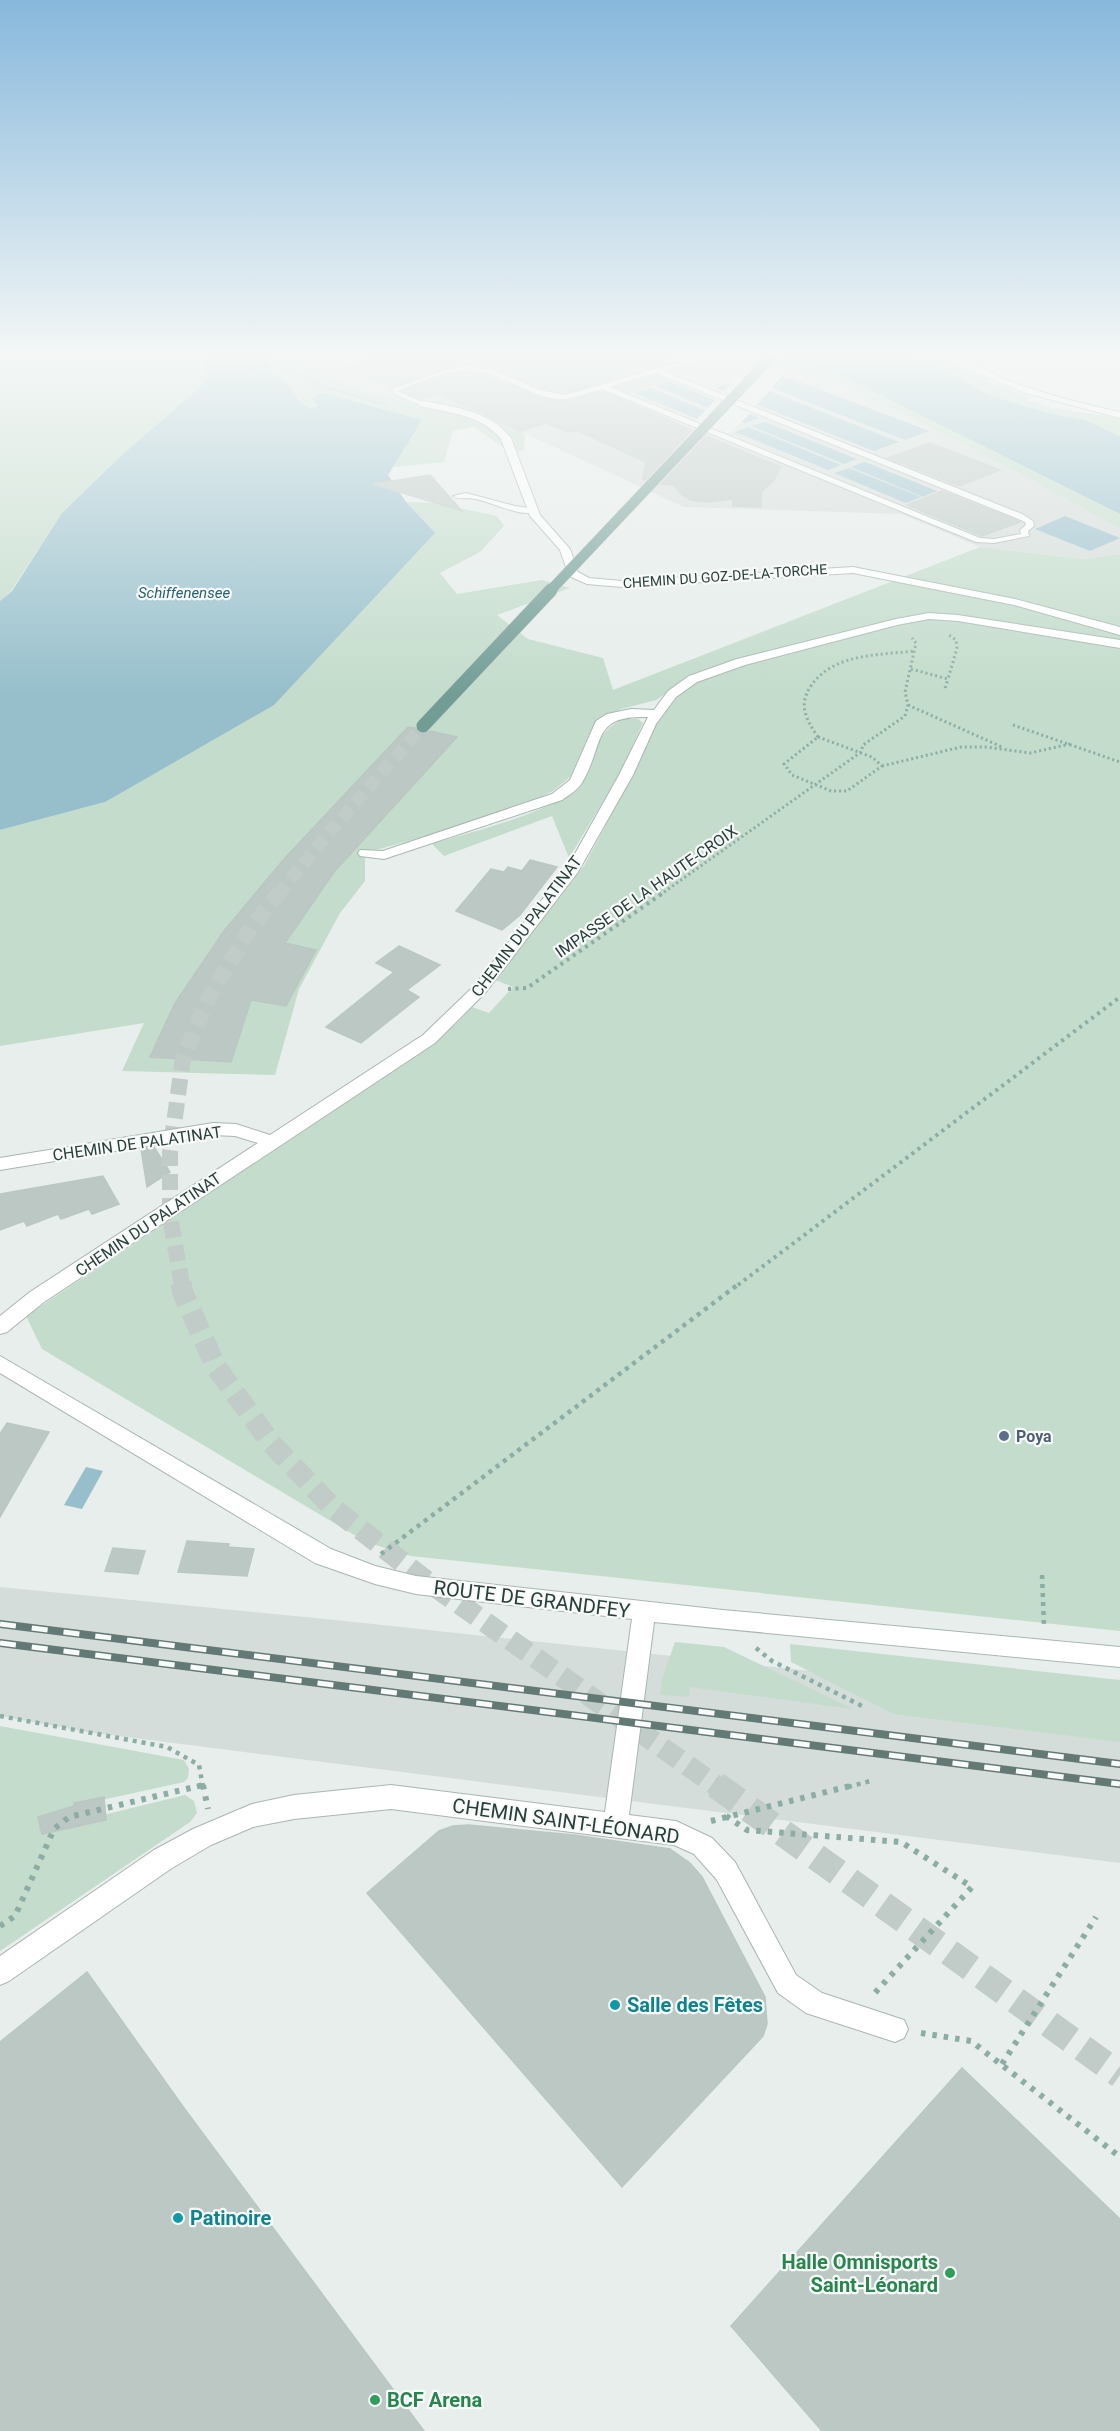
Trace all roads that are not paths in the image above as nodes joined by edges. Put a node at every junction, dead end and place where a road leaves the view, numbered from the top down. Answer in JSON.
{"nodes":[{"id":1,"x":518,"y":468,"type":"edge"},
{"id":2,"x":666,"y":468,"type":"edge"},
{"id":3,"x":804,"y":468,"type":"edge"},
{"id":4,"x":900,"y":468,"type":"edge"},
{"id":5,"x":457,"y":496,"type":"dead end"},
{"id":6,"x":533,"y":511,"type":"junction"},
{"id":7,"x":1120,"y":631,"type":"edge"},
{"id":8,"x":1120,"y":644,"type":"edge"},
{"id":9,"x":656,"y":714,"type":"junction"},
{"id":10,"x":423,"y":726,"type":"tunnel mouth"},
{"id":11,"x":365,"y":853,"type":"dead end"},
{"id":12,"x":272,"y":1142,"type":"junction"},
{"id":13,"x":0,"y":1164,"type":"edge"},
{"id":14,"x":0,"y":1327,"type":"edge"},
{"id":15,"x":0,"y":1364,"type":"edge"},
{"id":16,"x":644,"y":1612,"type":"junction"},
{"id":17,"x":1120,"y":1657,"type":"edge"},
{"id":18,"x":616,"y":1825,"type":"junction"},
{"id":19,"x":0,"y":1972,"type":"edge"},
{"id":20,"x":895,"y":2030,"type":"road end"}],
"edges":[{"from":1,"to":6,"type":"street","name":"CHEMIN DU GOZ-DE-LA-TORCHE"},
{"from":2,"to":10,"type":"main road","bridge":true},
{"from":3,"to":4,"type":"lane"},
{"from":5,"to":6,"type":"lane"},
{"from":6,"to":7,"type":"street","name":"CHEMIN DU GOZ-DE-LA-TORCHE"},
{"from":8,"to":9,"type":"street","name":"CHEMIN DU PALATINAT"},
{"from":9,"to":11,"type":"street"},
{"from":9,"to":12,"type":"street","name":"CHEMIN DU PALATINAT"},
{"from":12,"to":13,"type":"street","name":"CHEMIN DE PALATINAT"},
{"from":12,"to":14,"type":"street","name":"CHEMIN DU PALATINAT"},
{"from":15,"to":16,"type":"street","name":"ROUTE DE GRANDFEY"},
{"from":16,"to":17,"type":"street","name":"ROUTE DE GRANDFEY"},
{"from":16,"to":18,"type":"street"},
{"from":18,"to":19,"type":"street","name":"CHEMIN SAINT-LÉONARD"},
{"from":18,"to":20,"type":"street","name":"CHEMIN SAINT-LÉONARD"}]}
